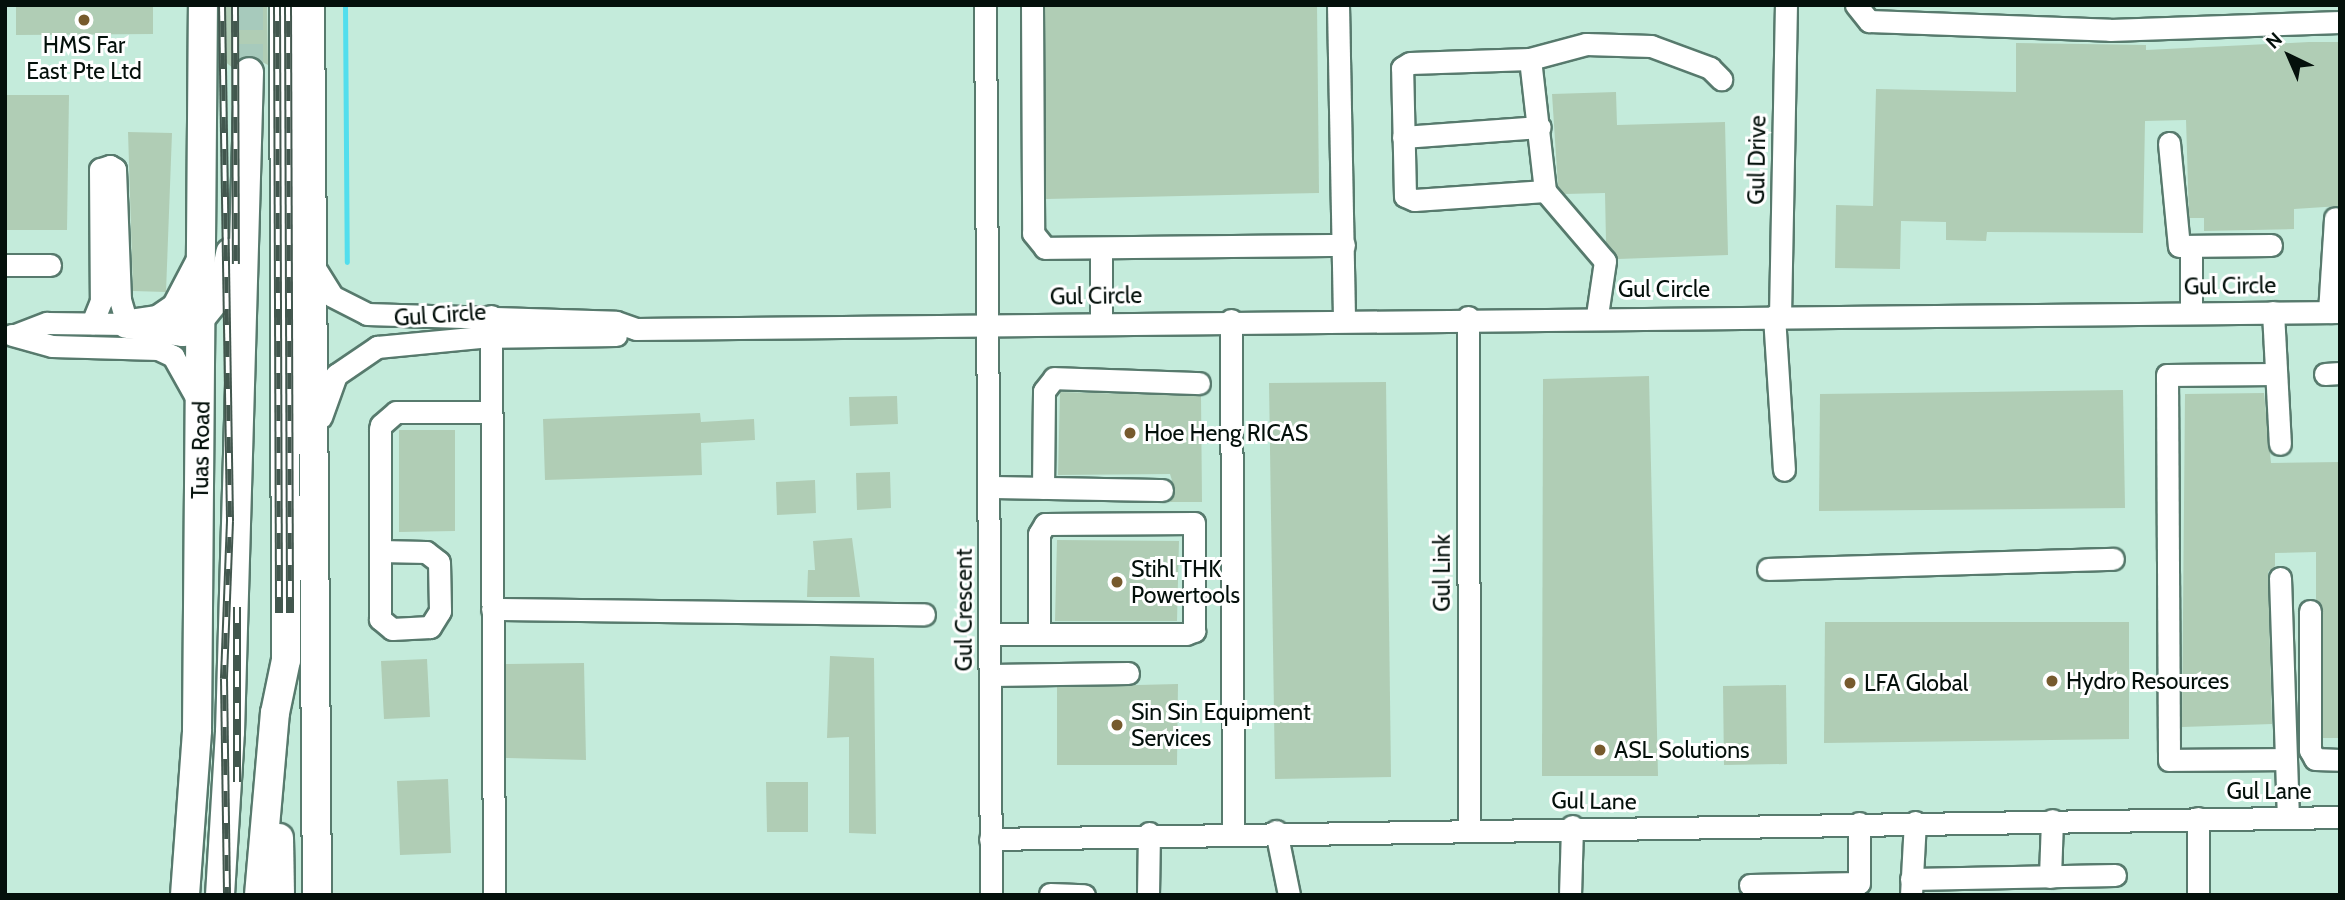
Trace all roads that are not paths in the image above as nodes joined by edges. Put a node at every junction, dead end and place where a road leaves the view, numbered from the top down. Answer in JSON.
{"nodes":[{"id":1,"x":203,"y":5,"type":"edge"},
{"id":2,"x":284,"y":5,"type":"edge"},
{"id":3,"x":310,"y":5,"type":"edge"},
{"id":4,"x":985,"y":5,"type":"edge"},
{"id":5,"x":1032,"y":5,"type":"edge"},
{"id":6,"x":1338,"y":5,"type":"edge"},
{"id":7,"x":1786,"y":5,"type":"edge"},
{"id":8,"x":1856,"y":5,"type":"edge"},
{"id":9,"x":2340,"y":22,"type":"edge"},
{"id":10,"x":1530,"y":59,"type":"junction"},
{"id":11,"x":249,"y":72,"type":"tunnel mouth"},
{"id":12,"x":1721,"y":79,"type":"dead end"},
{"id":13,"x":1540,"y":127,"type":"junction"},
{"id":14,"x":1403,"y":137,"type":"junction"},
{"id":15,"x":2169,"y":143,"type":"dead end"},
{"id":16,"x":246,"y":187,"type":"junction"},
{"id":17,"x":1545,"y":191,"type":"junction"},
{"id":18,"x":2335,"y":218,"type":"dead end"},
{"id":19,"x":1345,"y":245,"type":"junction"},
{"id":20,"x":2271,"y":245,"type":"dead end"},
{"id":21,"x":2191,"y":248,"type":"junction"},
{"id":22,"x":1101,"y":251,"type":"junction"},
{"id":23,"x":203,"y":252,"type":"junction"},
{"id":24,"x":310,"y":256,"type":"junction"},
{"id":25,"x":5,"y":265,"type":"edge"},
{"id":26,"x":50,"y":265,"type":"dead end"},
{"id":27,"x":2273,"y":312,"type":"junction"},
{"id":28,"x":2334,"y":312,"type":"edge"},
{"id":29,"x":2191,"y":313,"type":"junction"},
{"id":30,"x":1597,"y":315,"type":"junction"},
{"id":31,"x":1777,"y":316,"type":"junction"},
{"id":32,"x":1468,"y":317,"type":"junction"},
{"id":33,"x":1344,"y":318,"type":"junction"},
{"id":34,"x":203,"y":319,"type":"junction"},
{"id":35,"x":1231,"y":320,"type":"junction"},
{"id":36,"x":1101,"y":322,"type":"junction"},
{"id":37,"x":92,"y":323,"type":"junction"},
{"id":38,"x":127,"y":324,"type":"junction"},
{"id":39,"x":988,"y":325,"type":"junction"},
{"id":40,"x":490,"y":327,"type":"junction"},
{"id":41,"x":10,"y":335,"type":"edge"},
{"id":42,"x":2276,"y":374,"type":"junction"},
{"id":43,"x":1199,"y":383,"type":"dead end"},
{"id":44,"x":491,"y":412,"type":"junction"},
{"id":45,"x":202,"y":416,"type":"junction"},
{"id":46,"x":2280,"y":444,"type":"dead end"},
{"id":47,"x":315,"y":450,"type":"junction"},
{"id":48,"x":1784,"y":470,"type":"dead end"},
{"id":49,"x":990,"y":487,"type":"junction"},
{"id":50,"x":1043,"y":488,"type":"junction"},
{"id":51,"x":1162,"y":490,"type":"dead end"},
{"id":52,"x":380,"y":551,"type":"dead end"},
{"id":53,"x":2113,"y":559,"type":"dead end"},
{"id":54,"x":1768,"y":569,"type":"dead end"},
{"id":55,"x":2280,"y":578,"type":"dead end"},
{"id":56,"x":492,"y":608,"type":"junction"},
{"id":57,"x":2310,"y":611,"type":"dead end"},
{"id":58,"x":924,"y":614,"type":"dead end"},
{"id":59,"x":1039,"y":633,"type":"junction"},
{"id":60,"x":990,"y":634,"type":"junction"},
{"id":61,"x":1128,"y":673,"type":"dead end"},
{"id":62,"x":990,"y":674,"type":"junction"},
{"id":63,"x":275,"y":713,"type":"junction"},
{"id":64,"x":2285,"y":759,"type":"junction"},
{"id":65,"x":2340,"y":760,"type":"edge"},
{"id":66,"x":317,"y":788,"type":"junction"},
{"id":67,"x":2288,"y":817,"type":"junction"},
{"id":68,"x":2340,"y":817,"type":"edge"},
{"id":69,"x":2198,"y":818,"type":"junction"},
{"id":70,"x":2052,"y":820,"type":"junction"},
{"id":71,"x":1915,"y":822,"type":"junction"},
{"id":72,"x":1859,"y":823,"type":"junction"},
{"id":73,"x":1572,"y":826,"type":"junction"},
{"id":74,"x":1469,"y":829,"type":"junction"},
{"id":75,"x":1233,"y":831,"type":"junction"},
{"id":76,"x":1276,"y":831,"type":"junction"},
{"id":77,"x":1149,"y":833,"type":"junction"},
{"id":78,"x":990,"y":839,"type":"junction"},
{"id":79,"x":2115,"y":876,"type":"dead end"},
{"id":80,"x":2050,"y":877,"type":"junction"},
{"id":81,"x":1749,"y":886,"type":"dead end"},
{"id":82,"x":1911,"y":887,"type":"edge"},
{"id":83,"x":1050,"y":894,"type":"edge"},
{"id":84,"x":185,"y":895,"type":"edge"},
{"id":85,"x":220,"y":895,"type":"edge"},
{"id":86,"x":259,"y":895,"type":"edge"},
{"id":87,"x":280,"y":895,"type":"edge"},
{"id":88,"x":306,"y":895,"type":"edge"},
{"id":89,"x":317,"y":895,"type":"edge"},
{"id":90,"x":494,"y":895,"type":"edge"},
{"id":91,"x":991,"y":895,"type":"edge"},
{"id":92,"x":1084,"y":895,"type":"edge"},
{"id":93,"x":1148,"y":895,"type":"edge"},
{"id":94,"x":1289,"y":895,"type":"edge"},
{"id":95,"x":1570,"y":895,"type":"edge"},
{"id":96,"x":2198,"y":895,"type":"edge"}],
"edges":[{"from":1,"to":23,"type":"main road","name":"Tuas Road"},
{"from":2,"to":63,"type":"main road"},
{"from":3,"to":24,"type":"main road"},
{"from":4,"to":39,"type":"street"},
{"from":5,"to":22,"type":"street"},
{"from":6,"to":19,"type":"street"},
{"from":7,"to":31,"type":"street","name":"Gul Drive"},
{"from":8,"to":9,"type":"street"},
{"from":10,"to":12,"type":"street"},
{"from":10,"to":13,"type":"street"},
{"from":10,"to":14,"type":"street"},
{"from":11,"to":16,"type":"main road","name":"Tuas Road"},
{"from":13,"to":14,"type":"street"},
{"from":13,"to":17,"type":"street"},
{"from":14,"to":17,"type":"street"},
{"from":15,"to":21,"type":"street"},
{"from":16,"to":34,"type":"main road"},
{"from":16,"to":85,"type":"main road","name":"Tuas Road"},
{"from":17,"to":30,"type":"street"},
{"from":18,"to":28,"type":"street"},
{"from":19,"to":22,"type":"street"},
{"from":19,"to":33,"type":"street"},
{"from":20,"to":21,"type":"street"},
{"from":21,"to":29,"type":"street"},
{"from":22,"to":36,"type":"street"},
{"from":23,"to":34,"type":"main road","name":"Tuas Road"},
{"from":23,"to":38,"type":"main road"},
{"from":24,"to":40,"type":"street","name":"Gul Circle"},
{"from":24,"to":47,"type":"main road"},
{"from":25,"to":26,"type":"street"},
{"from":27,"to":28,"type":"street","name":"Gul Circle"},
{"from":27,"to":29,"type":"street","name":"Gul Circle"},
{"from":27,"to":42,"type":"street"},
{"from":29,"to":31,"type":"street","name":"Gul Circle"},
{"from":30,"to":31,"type":"street","name":"Gul Circle"},
{"from":30,"to":32,"type":"street","name":"Gul Circle"},
{"from":31,"to":48,"type":"street","name":"Gul Drive"},
{"from":32,"to":33,"type":"street","name":"Gul Circle"},
{"from":32,"to":74,"type":"street","name":"Gul Link"},
{"from":33,"to":35,"type":"street","name":"Gul Circle"},
{"from":34,"to":38,"type":"main road"},
{"from":34,"to":45,"type":"main road","name":"Tuas Road"},
{"from":35,"to":36,"type":"street","name":"Gul Circle"},
{"from":35,"to":75,"type":"street"},
{"from":36,"to":39,"type":"street","name":"Gul Circle"},
{"from":37,"to":38,"type":"street"},
{"from":37,"to":38,"type":"street"},
{"from":37,"to":41,"type":"street"},
{"from":39,"to":40,"type":"street","name":"Gul Circle"},
{"from":39,"to":49,"type":"street","name":"Gul Crescent"},
{"from":40,"to":44,"type":"street"},
{"from":40,"to":47,"type":"street","name":"Gul Circle"},
{"from":41,"to":45,"type":"street"},
{"from":42,"to":46,"type":"street"},
{"from":42,"to":64,"type":"street"},
{"from":43,"to":50,"type":"street"},
{"from":44,"to":52,"type":"street"},
{"from":44,"to":56,"type":"street"},
{"from":45,"to":84,"type":"main road","name":"Tuas Road"},
{"from":47,"to":66,"type":"main road"},
{"from":49,"to":50,"type":"street"},
{"from":49,"to":60,"type":"street","name":"Gul Crescent"},
{"from":50,"to":51,"type":"street"},
{"from":53,"to":54,"type":"street"},
{"from":55,"to":64,"type":"street"},
{"from":56,"to":58,"type":"street"},
{"from":56,"to":90,"type":"street"},
{"from":57,"to":65,"type":"street"},
{"from":59,"to":59,"type":"street"},
{"from":59,"to":60,"type":"street"},
{"from":60,"to":62,"type":"street","name":"Gul Crescent"},
{"from":61,"to":62,"type":"street"},
{"from":62,"to":78,"type":"street","name":"Gul Crescent"},
{"from":63,"to":86,"type":"main road"},
{"from":63,"to":87,"type":"main road"},
{"from":64,"to":67,"type":"street"},
{"from":66,"to":88,"type":"main road"},
{"from":66,"to":89,"type":"main road"},
{"from":67,"to":68,"type":"street","name":"Gul Lane"},
{"from":67,"to":69,"type":"street","name":"Gul Lane"},
{"from":69,"to":70,"type":"street","name":"Gul Lane"},
{"from":69,"to":96,"type":"street","name":"Gul Lane"},
{"from":70,"to":71,"type":"street","name":"Gul Lane"},
{"from":70,"to":80,"type":"street"},
{"from":71,"to":72,"type":"street","name":"Gul Lane"},
{"from":71,"to":82,"type":"street"},
{"from":72,"to":73,"type":"street","name":"Gul Lane"},
{"from":72,"to":81,"type":"street"},
{"from":73,"to":74,"type":"street","name":"Gul Lane"},
{"from":73,"to":95,"type":"street"},
{"from":74,"to":76,"type":"street","name":"Gul Lane"},
{"from":75,"to":76,"type":"street","name":"Gul Lane"},
{"from":75,"to":77,"type":"street","name":"Gul Lane"},
{"from":76,"to":94,"type":"street"},
{"from":77,"to":78,"type":"street","name":"Gul Lane"},
{"from":77,"to":93,"type":"street"},
{"from":78,"to":91,"type":"street","name":"Gul Crescent"},
{"from":79,"to":80,"type":"street"},
{"from":80,"to":82,"type":"street"},
{"from":83,"to":92,"type":"street"}]}
